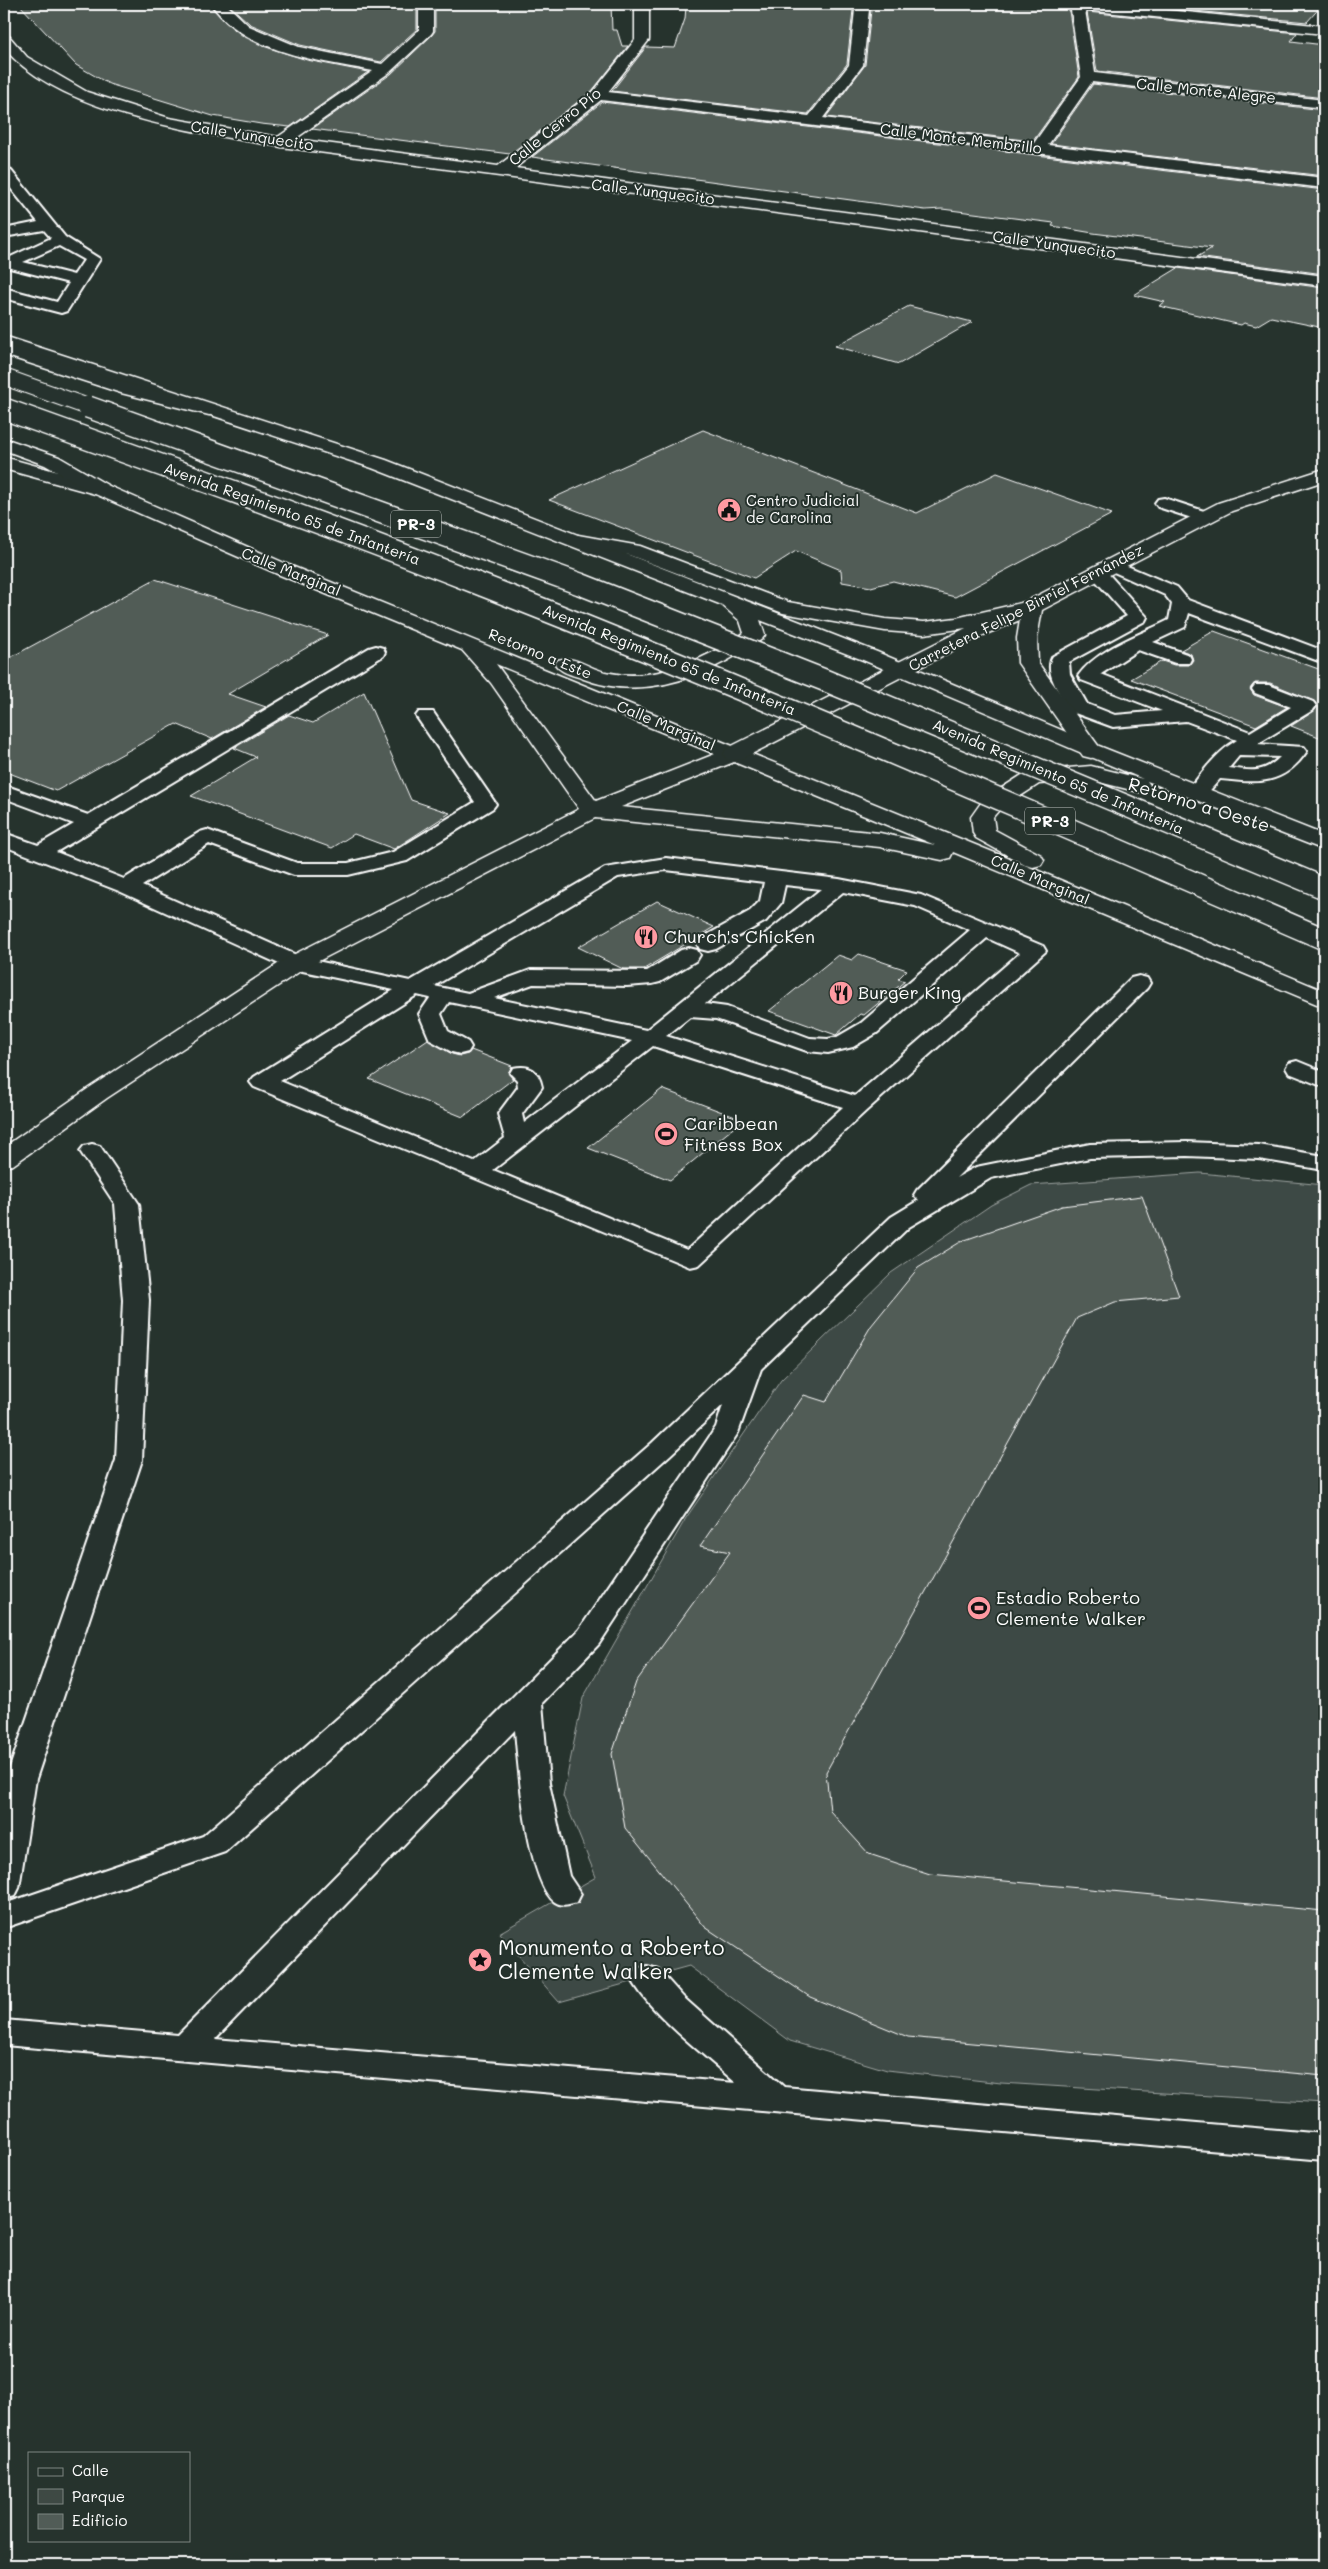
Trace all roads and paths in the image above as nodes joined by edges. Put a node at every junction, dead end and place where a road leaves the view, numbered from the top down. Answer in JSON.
{"nodes":[{"id":1,"x":218,"y":4,"type":"edge"},
{"id":2,"x":426,"y":4,"type":"edge"},
{"id":3,"x":642,"y":4,"type":"edge"},
{"id":4,"x":859,"y":4,"type":"edge"},
{"id":5,"x":1077,"y":4,"type":"edge"},
{"id":6,"x":1324,"y":30,"type":"edge"},
{"id":7,"x":4,"y":39,"type":"edge"},
{"id":8,"x":385,"y":69,"type":"junction"},
{"id":9,"x":1088,"y":77,"type":"junction"},
{"id":10,"x":598,"y":95,"type":"junction"},
{"id":11,"x":1324,"y":104,"type":"edge"},
{"id":12,"x":813,"y":121,"type":"junction"},
{"id":13,"x":281,"y":142,"type":"junction"},
{"id":14,"x":1038,"y":149,"type":"junction"},
{"id":15,"x":4,"y":171,"type":"edge"},
{"id":16,"x":501,"y":172,"type":"junction"},
{"id":17,"x":1324,"y":182,"type":"edge"},
{"id":18,"x":48,"y":225,"type":"junction"},
{"id":19,"x":4,"y":233,"type":"edge"},
{"id":20,"x":60,"y":240,"type":"junction"},
{"id":21,"x":6,"y":264,"type":"edge"},
{"id":22,"x":1324,"y":281,"type":"edge"},
{"id":23,"x":78,"y":282,"type":"junction"},
{"id":24,"x":4,"y":293,"type":"edge"},
{"id":25,"x":4,"y":341,"type":"edge"},
{"id":26,"x":4,"y":349,"type":"edge"},
{"id":27,"x":4,"y":377,"type":"edge"},
{"id":28,"x":4,"y":409,"type":"edge"},
{"id":29,"x":209,"y":410,"type":"junction"},
{"id":30,"x":4,"y":444,"type":"edge"},
{"id":31,"x":4,"y":463,"type":"edge"},
{"id":32,"x":1324,"y":475,"type":"edge"},
{"id":33,"x":102,"y":490,"type":"junction"},
{"id":34,"x":1164,"y":503,"type":"dead end"},
{"id":35,"x":1204,"y":517,"type":"junction"},
{"id":36,"x":578,"y":541,"type":"junction"},
{"id":37,"x":1105,"y":569,"type":"junction"},
{"id":38,"x":728,"y":600,"type":"junction"},
{"id":39,"x":364,"y":602,"type":"junction"},
{"id":40,"x":1181,"y":604,"type":"junction"},
{"id":41,"x":1032,"y":607,"type":"junction"},
{"id":42,"x":465,"y":642,"type":"junction"},
{"id":43,"x":1138,"y":643,"type":"junction"},
{"id":44,"x":518,"y":644,"type":"dead end"},
{"id":45,"x":376,"y":652,"type":"dead end"},
{"id":46,"x":545,"y":655,"type":"dead end"},
{"id":47,"x":1324,"y":657,"type":"edge"},
{"id":48,"x":1169,"y":659,"type":"dead end"},
{"id":49,"x":901,"y":670,"type":"junction"},
{"id":50,"x":1262,"y":689,"type":"dead end"},
{"id":51,"x":1180,"y":706,"type":"junction"},
{"id":52,"x":426,"y":716,"type":"dead end"},
{"id":53,"x":1308,"y":733,"type":"dead end"},
{"id":54,"x":1252,"y":739,"type":"junction"},
{"id":55,"x":1234,"y":750,"type":"junction"},
{"id":56,"x":1091,"y":751,"type":"junction"},
{"id":57,"x":1297,"y":751,"type":"junction"},
{"id":58,"x":734,"y":754,"type":"junction"},
{"id":59,"x":1214,"y":772,"type":"junction"},
{"id":60,"x":4,"y":791,"type":"edge"},
{"id":61,"x":1197,"y":793,"type":"junction"},
{"id":62,"x":592,"y":810,"type":"junction"},
{"id":63,"x":90,"y":823,"type":"junction"},
{"id":64,"x":4,"y":839,"type":"edge"},
{"id":65,"x":1321,"y":841,"type":"edge"},
{"id":66,"x":40,"y":853,"type":"junction"},
{"id":67,"x":1014,"y":869,"type":"junction"},
{"id":68,"x":776,"y":878,"type":"junction"},
{"id":69,"x":839,"y":885,"type":"junction"},
{"id":70,"x":126,"y":887,"type":"junction"},
{"id":71,"x":1324,"y":888,"type":"edge"},
{"id":72,"x":985,"y":929,"type":"junction"},
{"id":73,"x":1324,"y":939,"type":"edge"},
{"id":74,"x":708,"y":944,"type":"dead end"},
{"id":75,"x":689,"y":955,"type":"dead end"},
{"id":76,"x":296,"y":963,"type":"junction"},
{"id":77,"x":1271,"y":978,"type":"junction"},
{"id":78,"x":1139,"y":983,"type":"dead end"},
{"id":79,"x":412,"y":989,"type":"junction"},
{"id":80,"x":443,"y":995,"type":"junction"},
{"id":81,"x":469,"y":1000,"type":"junction"},
{"id":82,"x":1324,"y":1000,"type":"edge"},
{"id":83,"x":685,"y":1010,"type":"junction"},
{"id":84,"x":650,"y":1038,"type":"junction"},
{"id":85,"x":460,"y":1047,"type":"dead end"},
{"id":86,"x":1297,"y":1068,"type":"dead end"},
{"id":87,"x":521,"y":1073,"type":"dead end"},
{"id":88,"x":1324,"y":1080,"type":"edge"},
{"id":89,"x":859,"y":1105,"type":"junction"},
{"id":90,"x":517,"y":1140,"type":"junction"},
{"id":91,"x":92,"y":1151,"type":"dead end"},
{"id":92,"x":4,"y":1159,"type":"edge"},
{"id":93,"x":1324,"y":1163,"type":"edge"},
{"id":94,"x":476,"y":1172,"type":"junction"},
{"id":95,"x":900,"y":1222,"type":"junction"},
{"id":96,"x":749,"y":1365,"type":"junction"},
{"id":97,"x":527,"y":1700,"type":"junction"},
{"id":98,"x":12,"y":1786,"type":"edge"},
{"id":99,"x":4,"y":1888,"type":"edge"},
{"id":100,"x":566,"y":1894,"type":"dead end"},
{"id":101,"x":4,"y":1916,"type":"edge"},
{"id":102,"x":647,"y":1978,"type":"dead end"},
{"id":103,"x":4,"y":2033,"type":"edge"},
{"id":104,"x":186,"y":2048,"type":"junction"},
{"id":105,"x":775,"y":2099,"type":"junction"},
{"id":106,"x":1324,"y":2147,"type":"edge"}],
"edges":[{"from":1,"to":8,"type":"street"},
{"from":2,"to":8,"type":"street"},
{"from":3,"to":10,"type":"street","name":"Calle Cerro Pío"},
{"from":4,"to":12,"type":"street"},
{"from":5,"to":6,"type":"street"},
{"from":5,"to":9,"type":"street"},
{"from":7,"to":13,"type":"street","name":"Calle Yunquecito"},
{"from":8,"to":13,"type":"street"},
{"from":9,"to":11,"type":"street","name":"Calle Monte Alegre"},
{"from":9,"to":14,"type":"street"},
{"from":10,"to":12,"type":"street","name":"Calle Monte Membrillo"},
{"from":10,"to":16,"type":"street","name":"Calle Cerro Pío"},
{"from":12,"to":14,"type":"street","name":"Calle Monte Membrillo"},
{"from":13,"to":16,"type":"street","name":"Calle Yunquecito"},
{"from":14,"to":17,"type":"street","name":"Calle Monte Membrillo"},
{"from":15,"to":18,"type":"lane"},
{"from":16,"to":22,"type":"street","name":"Calle Yunquecito"},
{"from":18,"to":19,"type":"lane"},
{"from":18,"to":20,"type":"lane"},
{"from":20,"to":21,"type":"lane"},
{"from":20,"to":23,"type":"lane"},
{"from":21,"to":23,"type":"lane"},
{"from":23,"to":24,"type":"lane"},
{"from":25,"to":29,"type":"street"},
{"from":26,"to":29,"type":"street"},
{"from":27,"to":71,"type":"street","name":"Avenida Regimiento 65 de Infantería","number":"PR-3","bridge":true},
{"from":28,"to":73,"type":"street","name":"Avenida Regimiento 65 de Infantería","number":"PR-3","bridge":true},
{"from":29,"to":36,"type":"street"},
{"from":30,"to":33,"type":"street"},
{"from":31,"to":33,"type":"street","name":"Calle Marginal"},
{"from":32,"to":35,"type":"street","name":"Carretera Felipe Birriel Fernández"},
{"from":33,"to":39,"type":"street","name":"Calle Marginal"},
{"from":34,"to":35,"type":"lane"},
{"from":35,"to":37,"type":"street","name":"Carretera Felipe Birriel Fernández"},
{"from":36,"to":38,"type":"street"},
{"from":36,"to":41,"type":"street"},
{"from":37,"to":40,"type":"lane"},
{"from":37,"to":41,"type":"street","name":"Carretera Felipe Birriel Fernández"},
{"from":37,"to":51,"type":"lane"},
{"from":38,"to":46,"type":"street","name":"Retorno a Este"},
{"from":38,"to":49,"type":"street"},
{"from":39,"to":42,"type":"street","name":"Calle Marginal"},
{"from":39,"to":44,"type":"street","name":"Retorno a Este"},
{"from":40,"to":43,"type":"lane"},
{"from":40,"to":47,"type":"lane"},
{"from":41,"to":49,"type":"street","name":"Carretera Felipe Birriel Fernández"},
{"from":41,"to":56,"type":"street"},
{"from":42,"to":58,"type":"street","name":"Calle Marginal"},
{"from":42,"to":62,"type":"street"},
{"from":43,"to":48,"type":"lane"},
{"from":43,"to":51,"type":"lane"},
{"from":45,"to":63,"type":"lane"},
{"from":49,"to":56,"type":"street"},
{"from":49,"to":58,"type":"street","name":"Carretera Felipe Birriel Fernández"},
{"from":50,"to":54,"type":"lane"},
{"from":51,"to":54,"type":"lane"},
{"from":52,"to":70,"type":"lane"},
{"from":53,"to":57,"type":"lane"},
{"from":54,"to":55,"type":"lane"},
{"from":55,"to":57,"type":"lane"},
{"from":55,"to":59,"type":"lane"},
{"from":56,"to":61,"type":"street"},
{"from":57,"to":59,"type":"lane"},
{"from":58,"to":62,"type":"street","name":"Carretera Felipe Birriel Fernández"},
{"from":58,"to":67,"type":"street","name":"Calle Marginal"},
{"from":59,"to":61,"type":"lane"},
{"from":60,"to":63,"type":"lane"},
{"from":61,"to":65,"type":"street"},
{"from":62,"to":67,"type":"street"},
{"from":62,"to":76,"type":"street","name":"Carretera Felipe Birriel Fernández"},
{"from":63,"to":66,"type":"lane"},
{"from":64,"to":66,"type":"lane"},
{"from":65,"to":77,"type":"street","name":"Retorno a Oeste"},
{"from":66,"to":70,"type":"lane"},
{"from":67,"to":77,"type":"street","name":"Calle Marginal"},
{"from":68,"to":69,"type":"lane"},
{"from":68,"to":74,"type":"lane"},
{"from":68,"to":79,"type":"lane"},
{"from":69,"to":72,"type":"lane"},
{"from":69,"to":83,"type":"lane"},
{"from":70,"to":76,"type":"lane"},
{"from":72,"to":83,"type":"lane"},
{"from":72,"to":89,"type":"lane"},
{"from":75,"to":81,"type":"lane"},
{"from":76,"to":79,"type":"lane"},
{"from":76,"to":92,"type":"street","name":"Carretera Felipe Birriel Fernández"},
{"from":77,"to":82,"type":"street","name":"Calle Marginal"},
{"from":78,"to":95,"type":"lane"},
{"from":79,"to":80,"type":"lane"},
{"from":79,"to":94,"type":"lane"},
{"from":80,"to":81,"type":"lane"},
{"from":80,"to":85,"type":"lane"},
{"from":81,"to":84,"type":"lane"},
{"from":83,"to":84,"type":"lane"},
{"from":84,"to":89,"type":"lane"},
{"from":84,"to":90,"type":"lane"},
{"from":86,"to":88,"type":"lane"},
{"from":87,"to":90,"type":"lane"},
{"from":89,"to":94,"type":"lane"},
{"from":90,"to":94,"type":"lane"},
{"from":91,"to":98,"type":"lane"},
{"from":93,"to":95,"type":"lane"},
{"from":95,"to":96,"type":"lane"},
{"from":96,"to":97,"type":"lane"},
{"from":96,"to":101,"type":"lane"},
{"from":97,"to":100,"type":"lane"},
{"from":97,"to":104,"type":"lane"},
{"from":98,"to":99,"type":"lane"},
{"from":102,"to":105,"type":"lane"},
{"from":103,"to":104,"type":"lane"},
{"from":104,"to":105,"type":"lane"},
{"from":105,"to":106,"type":"lane"}]}
